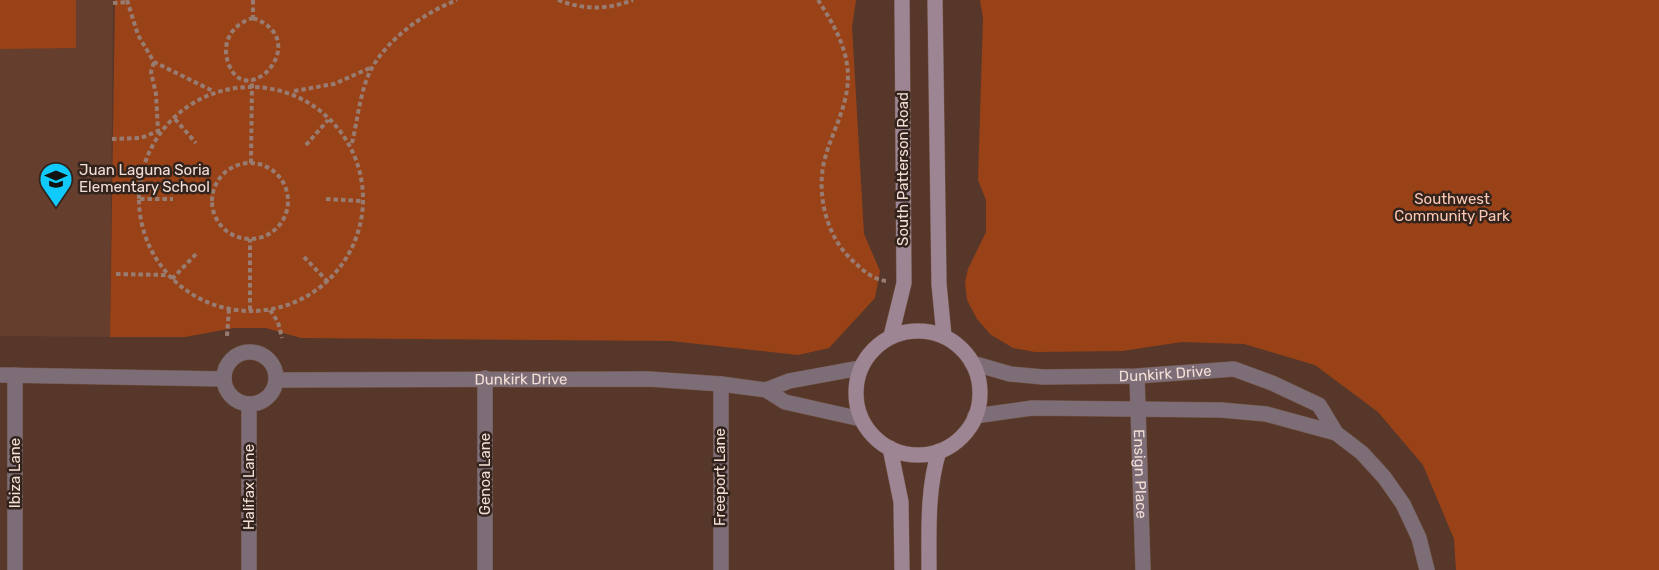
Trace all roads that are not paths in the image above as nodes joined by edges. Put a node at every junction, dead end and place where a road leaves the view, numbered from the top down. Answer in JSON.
{"nodes":[{"id":1,"x":902,"y":0,"type":"edge"},
{"id":2,"x":938,"y":4,"type":"edge"},
{"id":3,"x":891,"y":336,"type":"junction"},
{"id":4,"x":944,"y":336,"type":"junction"},
{"id":5,"x":972,"y":363,"type":"junction"},
{"id":6,"x":860,"y":368,"type":"junction"},
{"id":7,"x":8,"y":375,"type":"edge"},
{"id":8,"x":1137,"y":376,"type":"junction"},
{"id":9,"x":485,"y":378,"type":"junction"},
{"id":10,"x":224,"y":379,"type":"junction"},
{"id":11,"x":277,"y":380,"type":"junction"},
{"id":12,"x":721,"y":384,"type":"junction"},
{"id":13,"x":766,"y":390,"type":"junction"},
{"id":14,"x":249,"y":404,"type":"junction"},
{"id":15,"x":1140,"y":412,"type":"junction"},
{"id":16,"x":975,"y":416,"type":"junction"},
{"id":17,"x":861,"y":419,"type":"junction"},
{"id":18,"x":1336,"y":433,"type":"junction"},
{"id":19,"x":890,"y":448,"type":"junction"},
{"id":20,"x":939,"y":451,"type":"junction"},
{"id":21,"x":15,"y":570,"type":"edge"},
{"id":22,"x":249,"y":570,"type":"edge"},
{"id":23,"x":485,"y":570,"type":"edge"},
{"id":24,"x":721,"y":570,"type":"edge"},
{"id":25,"x":902,"y":570,"type":"edge"},
{"id":26,"x":929,"y":570,"type":"edge"},
{"id":27,"x":1143,"y":570,"type":"edge"},
{"id":28,"x":1427,"y":570,"type":"edge"}],
"edges":[{"from":1,"to":3,"type":"street","name":"South Patterson Road"},
{"from":2,"to":4,"type":"street"},
{"from":3,"to":4,"type":"street"},
{"from":3,"to":6,"type":"street"},
{"from":4,"to":5,"type":"street"},
{"from":5,"to":8,"type":"street","name":"Dunkirk Drive"},
{"from":5,"to":16,"type":"street"},
{"from":6,"to":13,"type":"street","name":"Dunkirk Drive"},
{"from":6,"to":17,"type":"street"},
{"from":7,"to":10,"type":"street"},
{"from":7,"to":21,"type":"street","name":"Ibiza Lane"},
{"from":8,"to":15,"type":"street","name":"Ensign Place"},
{"from":8,"to":18,"type":"street","name":"Dunkirk Drive"},
{"from":9,"to":11,"type":"street","name":"Dunkirk Drive"},
{"from":9,"to":12,"type":"street","name":"Dunkirk Drive"},
{"from":9,"to":23,"type":"street","name":"Genoa Lane"},
{"from":10,"to":11,"type":"street"},
{"from":10,"to":14,"type":"street"},
{"from":11,"to":14,"type":"street"},
{"from":12,"to":13,"type":"street","name":"Dunkirk Drive"},
{"from":12,"to":24,"type":"street","name":"Freeport Lane"},
{"from":13,"to":17,"type":"street","name":"Dunkirk Drive"},
{"from":14,"to":22,"type":"street","name":"Halifax Lane"},
{"from":15,"to":16,"type":"street","name":"Dunkirk Drive"},
{"from":15,"to":18,"type":"street","name":"Dunkirk Drive"},
{"from":15,"to":27,"type":"street","name":"Ensign Place"},
{"from":16,"to":20,"type":"street"},
{"from":17,"to":19,"type":"street"},
{"from":18,"to":28,"type":"street","name":"Dunkirk Drive"},
{"from":19,"to":20,"type":"street"},
{"from":19,"to":25,"type":"street"},
{"from":20,"to":26,"type":"street"}]}
